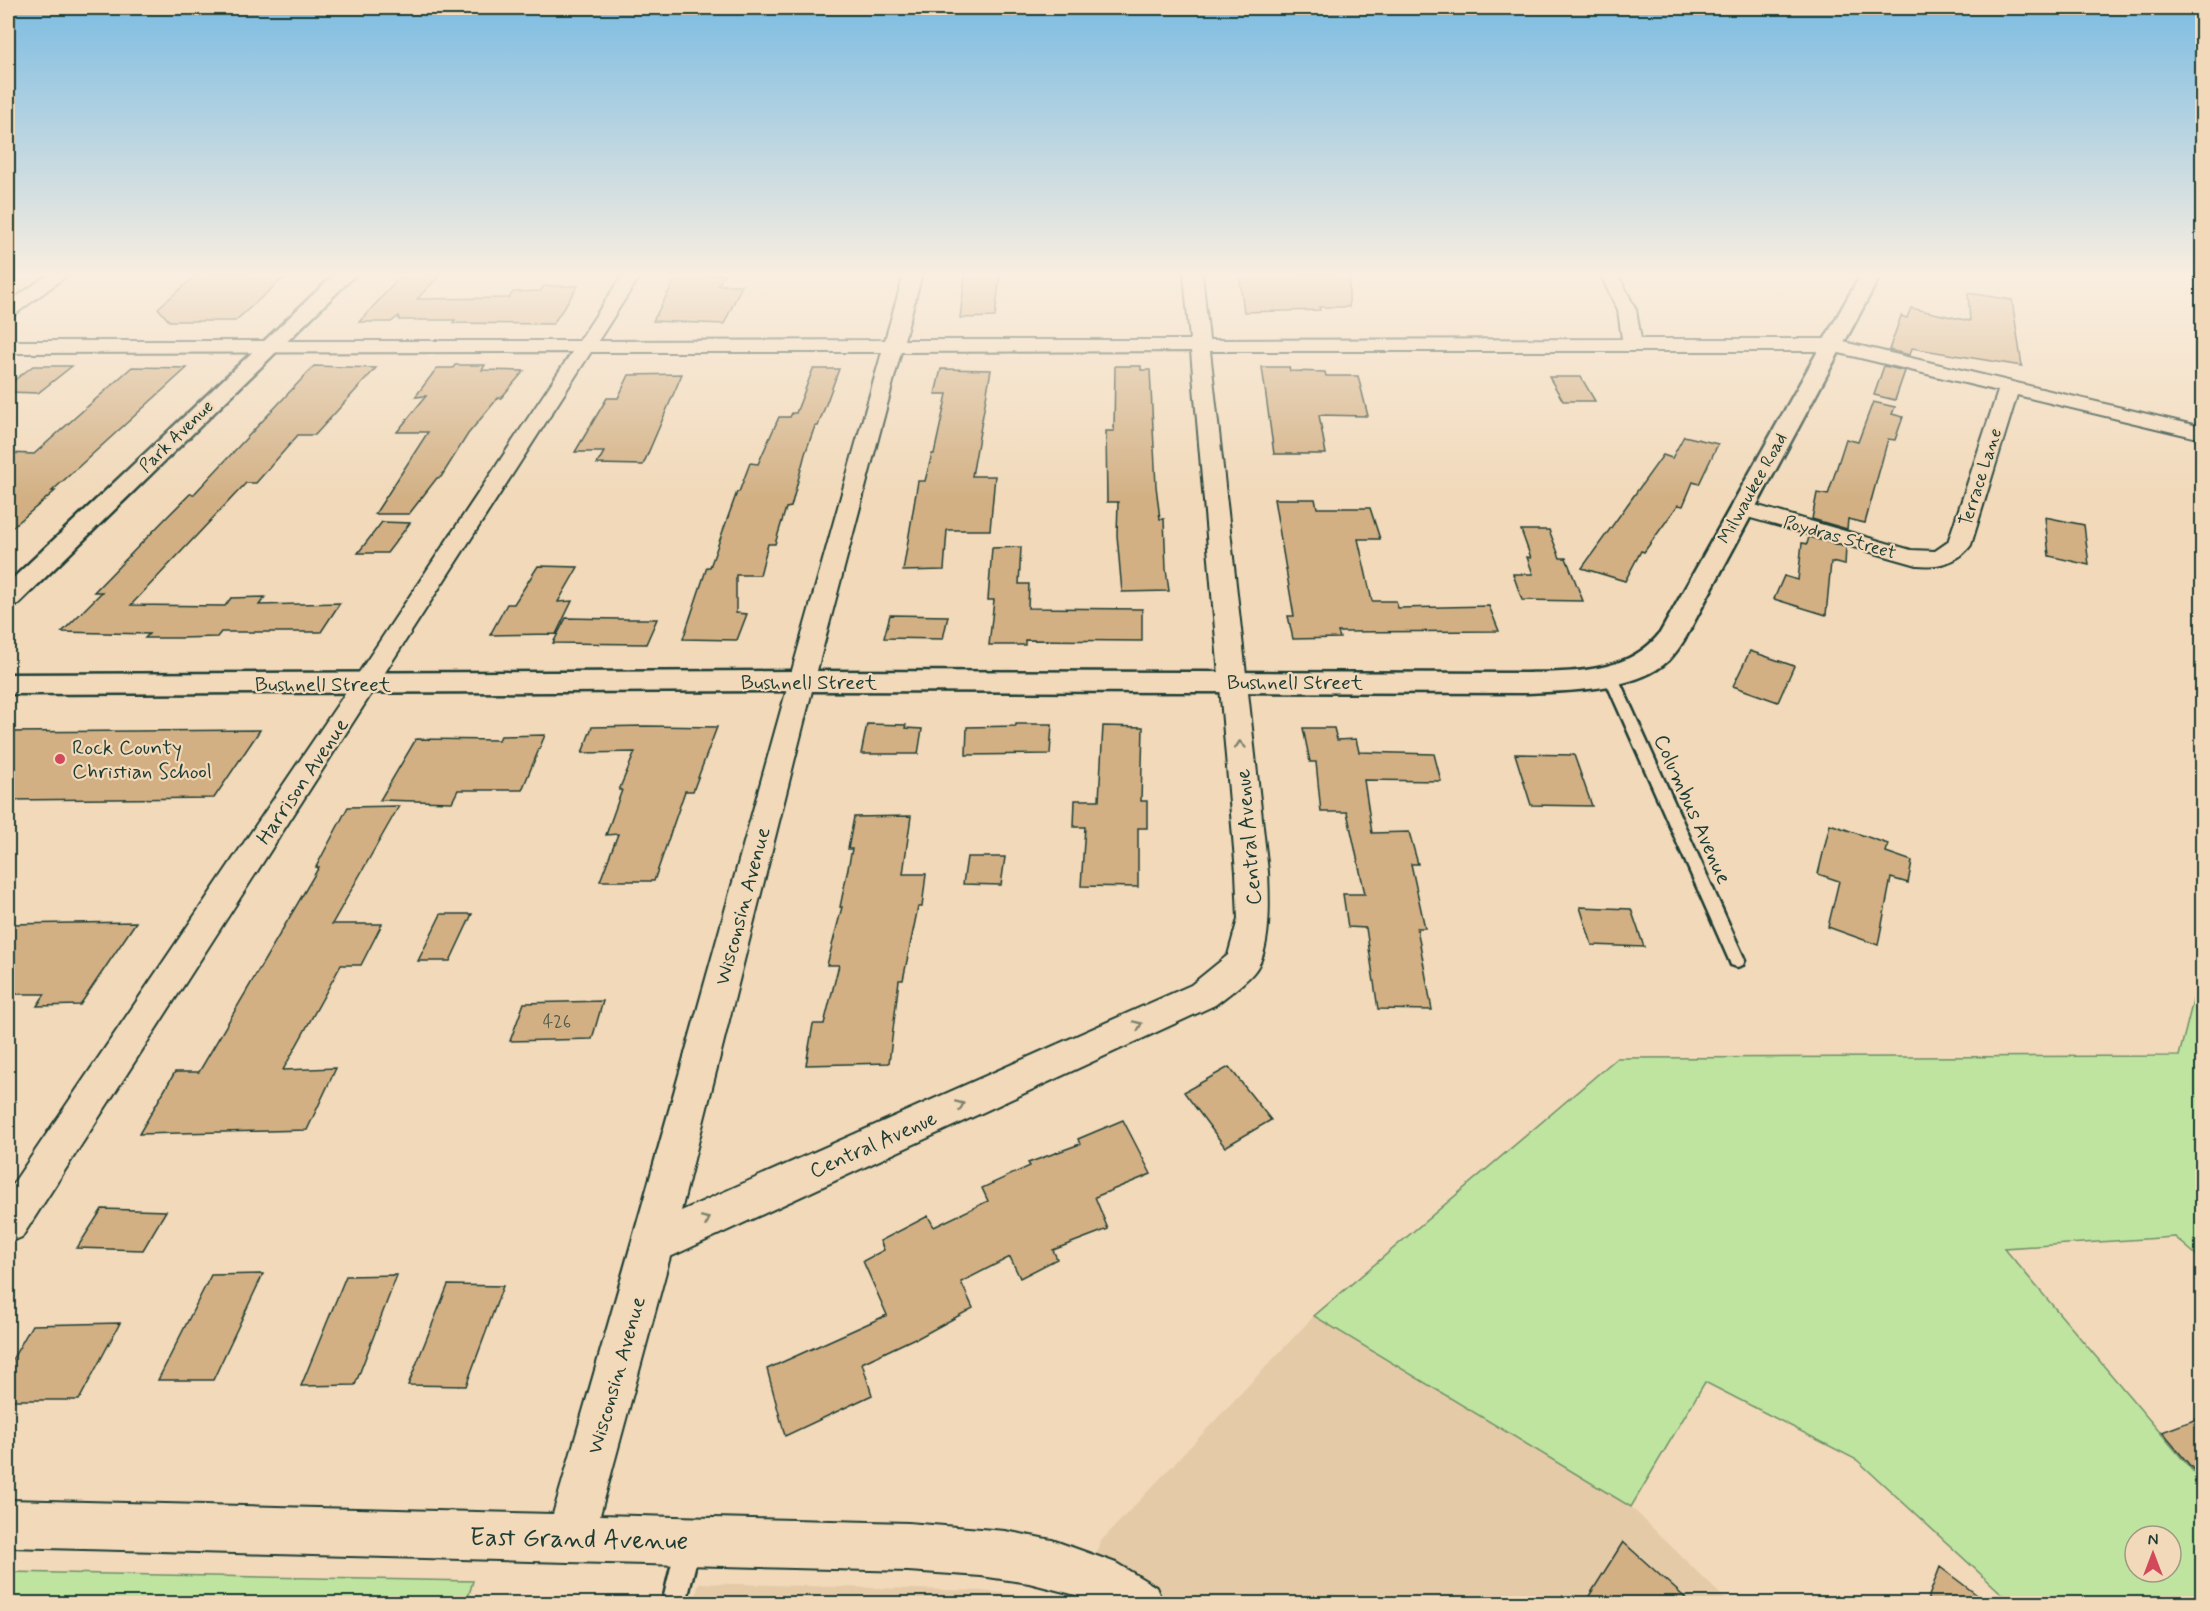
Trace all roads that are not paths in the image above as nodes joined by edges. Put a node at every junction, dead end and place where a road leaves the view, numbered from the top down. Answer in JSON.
{"nodes":[{"id":1,"x":266,"y":349,"type":"edge"},
{"id":2,"x":584,"y":349,"type":"edge"},
{"id":3,"x":893,"y":349,"type":"edge"},
{"id":4,"x":1202,"y":349,"type":"edge"},
{"id":5,"x":1829,"y":349,"type":"edge"},
{"id":6,"x":1849,"y":349,"type":"edge"},
{"id":7,"x":2009,"y":387,"type":"junction"},
{"id":8,"x":2202,"y":433,"type":"edge"},
{"id":9,"x":1741,"y":508,"type":"junction"},
{"id":10,"x":1940,"y":558,"type":"joint"},
{"id":11,"x":8,"y":598,"type":"edge"},
{"id":12,"x":1610,"y":675,"type":"junction"},
{"id":13,"x":801,"y":681,"type":"junction"},
{"id":14,"x":1235,"y":682,"type":"junction"},
{"id":15,"x":366,"y":683,"type":"junction"},
{"id":16,"x":8,"y":684,"type":"edge"},
{"id":17,"x":1737,"y":960,"type":"dead end"},
{"id":18,"x":8,"y":1224,"type":"edge"},
{"id":19,"x":653,"y":1244,"type":"junction"},
{"id":20,"x":8,"y":1524,"type":"edge"},
{"id":21,"x":570,"y":1537,"type":"junction"},
{"id":22,"x":689,"y":1541,"type":"junction"},
{"id":23,"x":674,"y":1604,"type":"edge"},
{"id":24,"x":1139,"y":1604,"type":"edge"}],
"edges":[{"from":1,"to":11,"type":"street","name":"Park Avenue"},
{"from":2,"to":15,"type":"street","name":"Harrison Avenue"},
{"from":3,"to":13,"type":"street","name":"Wisconsin Avenue"},
{"from":4,"to":14,"type":"street","name":"Central Avenue"},
{"from":5,"to":9,"type":"street","name":"Milwaukee Road"},
{"from":6,"to":7,"type":"street"},
{"from":7,"to":8,"type":"street"},
{"from":7,"to":10,"type":"street","name":"Terrace Lane"},
{"from":9,"to":10,"type":"street","name":"Poydras Street"},
{"from":9,"to":12,"type":"street","name":"Milwaukee Road"},
{"from":12,"to":14,"type":"street","name":"Bushnell Street"},
{"from":12,"to":17,"type":"lane","name":"Columbus Avenue"},
{"from":13,"to":14,"type":"street","name":"Bushnell Street"},
{"from":13,"to":15,"type":"street","name":"Bushnell Street"},
{"from":13,"to":19,"type":"street","name":"Wisconsin Avenue"},
{"from":19,"to":14,"type":"street","name":"Central Avenue","one_way":true},
{"from":15,"to":16,"type":"street","name":"Bushnell Street"},
{"from":15,"to":18,"type":"street","name":"Harrison Avenue"},
{"from":19,"to":21,"type":"street","name":"Wisconsin Avenue"},
{"from":20,"to":21,"type":"street","name":"East Grand Avenue"},
{"from":21,"to":22,"type":"street","name":"East Grand Avenue"},
{"from":22,"to":23,"type":"lane"},
{"from":22,"to":24,"type":"street","name":"East Grand Avenue"}]}
